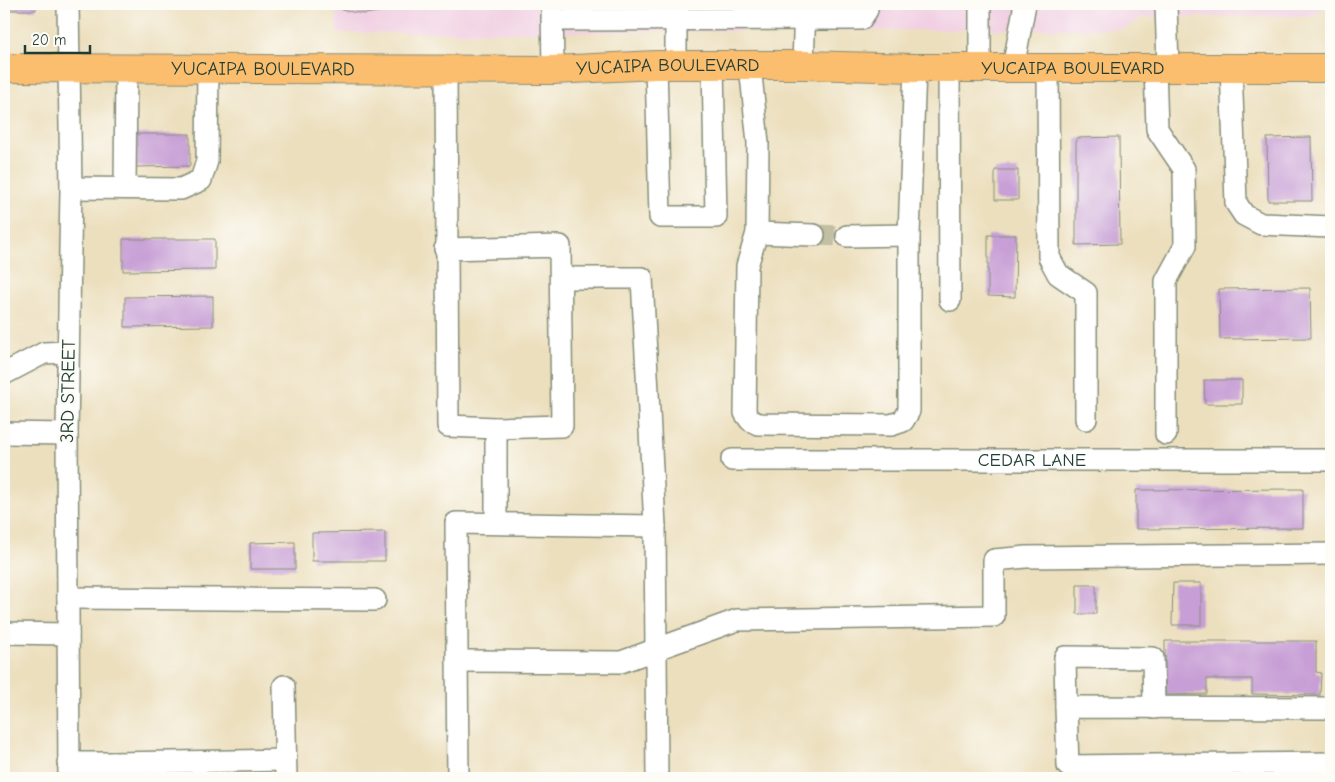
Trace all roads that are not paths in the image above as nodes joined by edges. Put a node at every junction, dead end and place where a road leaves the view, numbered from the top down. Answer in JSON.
{"nodes":[{"id":1,"x":68,"y":4,"type":"edge"},
{"id":2,"x":980,"y":4,"type":"edge"},
{"id":3,"x":1025,"y":4,"type":"edge"},
{"id":4,"x":1166,"y":4,"type":"edge"},
{"id":5,"x":867,"y":7,"type":"edge"},
{"id":6,"x":552,"y":12,"type":"edge"},
{"id":7,"x":676,"y":12,"type":"edge"},
{"id":8,"x":805,"y":12,"type":"edge"},
{"id":9,"x":666,"y":65,"type":"junction"},
{"id":10,"x":713,"y":65,"type":"junction"},
{"id":11,"x":750,"y":65,"type":"junction"},
{"id":12,"x":803,"y":65,"type":"junction"},
{"id":13,"x":1162,"y":67,"type":"junction"},
{"id":14,"x":1231,"y":67,"type":"junction"},
{"id":15,"x":4,"y":68,"type":"edge"},
{"id":16,"x":126,"y":68,"type":"junction"},
{"id":17,"x":915,"y":68,"type":"junction"},
{"id":18,"x":949,"y":68,"type":"junction"},
{"id":19,"x":980,"y":68,"type":"junction"},
{"id":20,"x":1013,"y":68,"type":"junction"},
{"id":21,"x":1048,"y":68,"type":"junction"},
{"id":22,"x":1331,"y":68,"type":"edge"},
{"id":23,"x":68,"y":69,"type":"junction"},
{"id":24,"x":208,"y":69,"type":"junction"},
{"id":25,"x":446,"y":69,"type":"junction"},
{"id":26,"x":553,"y":70,"type":"junction"},
{"id":27,"x":71,"y":188,"type":"junction"},
{"id":28,"x":126,"y":188,"type":"junction"},
{"id":29,"x":1331,"y":227,"type":"edge"},
{"id":30,"x":757,"y":233,"type":"junction"},
{"id":31,"x":814,"y":235,"type":"tunnel mouth"},
{"id":32,"x":909,"y":235,"type":"junction"},
{"id":33,"x":847,"y":236,"type":"tunnel mouth"},
{"id":34,"x":445,"y":249,"type":"junction"},
{"id":35,"x":562,"y":278,"type":"junction"},
{"id":36,"x":950,"y":300,"type":"dead end"},
{"id":37,"x":68,"y":352,"type":"junction"},
{"id":38,"x":4,"y":374,"type":"edge"},
{"id":39,"x":1086,"y":419,"type":"dead end"},
{"id":40,"x":496,"y":428,"type":"junction"},
{"id":41,"x":4,"y":432,"type":"edge"},
{"id":42,"x":67,"y":434,"type":"junction"},
{"id":43,"x":1166,"y":434,"type":"dead end"},
{"id":44,"x":732,"y":460,"type":"dead end"},
{"id":45,"x":1331,"y":460,"type":"edge"},
{"id":46,"x":496,"y":523,"type":"junction"},
{"id":47,"x":655,"y":526,"type":"junction"},
{"id":48,"x":1331,"y":554,"type":"edge"},
{"id":49,"x":68,"y":598,"type":"junction"},
{"id":50,"x":375,"y":600,"type":"dead end"},
{"id":51,"x":4,"y":633,"type":"edge"},
{"id":52,"x":68,"y":634,"type":"junction"},
{"id":53,"x":657,"y":651,"type":"junction"},
{"id":54,"x":457,"y":660,"type":"junction"},
{"id":55,"x":284,"y":686,"type":"dead end"},
{"id":56,"x":1066,"y":707,"type":"junction"},
{"id":57,"x":1154,"y":708,"type":"junction"},
{"id":58,"x":1331,"y":708,"type":"edge"},
{"id":59,"x":1331,"y":763,"type":"edge"},
{"id":60,"x":286,"y":769,"type":"edge"},
{"id":61,"x":69,"y":771,"type":"edge"},
{"id":62,"x":113,"y":771,"type":"edge"},
{"id":63,"x":458,"y":778,"type":"edge"},
{"id":64,"x":657,"y":778,"type":"edge"}],
"edges":[{"from":1,"to":23,"type":"street","name":"3RD STREET"},
{"from":2,"to":19,"type":"street"},
{"from":3,"to":20,"type":"street"},
{"from":4,"to":13,"type":"street"},
{"from":5,"to":8,"type":"street"},
{"from":6,"to":7,"type":"street"},
{"from":6,"to":26,"type":"street"},
{"from":7,"to":8,"type":"street"},
{"from":7,"to":9,"type":"street"},
{"from":8,"to":12,"type":"street"},
{"from":9,"to":10,"type":"main road","name":"YUCAIPA BOULEVARD"},
{"from":9,"to":10,"type":"street"},
{"from":9,"to":26,"type":"main road","name":"YUCAIPA BOULEVARD"},
{"from":10,"to":11,"type":"main road","name":"YUCAIPA BOULEVARD"},
{"from":11,"to":12,"type":"main road","name":"YUCAIPA BOULEVARD"},
{"from":11,"to":30,"type":"street"},
{"from":12,"to":17,"type":"main road","name":"YUCAIPA BOULEVARD"},
{"from":13,"to":14,"type":"main road","name":"YUCAIPA BOULEVARD"},
{"from":13,"to":21,"type":"main road","name":"YUCAIPA BOULEVARD"},
{"from":13,"to":43,"type":"street"},
{"from":14,"to":22,"type":"main road","name":"YUCAIPA BOULEVARD"},
{"from":14,"to":29,"type":"street"},
{"from":15,"to":23,"type":"main road","name":"YUCAIPA BOULEVARD"},
{"from":16,"to":23,"type":"main road","name":"YUCAIPA BOULEVARD"},
{"from":16,"to":24,"type":"main road","name":"YUCAIPA BOULEVARD"},
{"from":16,"to":28,"type":"street"},
{"from":17,"to":18,"type":"main road","name":"YUCAIPA BOULEVARD"},
{"from":17,"to":32,"type":"street"},
{"from":18,"to":19,"type":"main road","name":"YUCAIPA BOULEVARD"},
{"from":18,"to":36,"type":"street"},
{"from":19,"to":20,"type":"main road","name":"YUCAIPA BOULEVARD"},
{"from":20,"to":21,"type":"main road","name":"YUCAIPA BOULEVARD"},
{"from":21,"to":39,"type":"street"},
{"from":23,"to":27,"type":"street","name":"3RD STREET"},
{"from":24,"to":25,"type":"main road","name":"YUCAIPA BOULEVARD"},
{"from":24,"to":28,"type":"street"},
{"from":25,"to":26,"type":"main road","name":"YUCAIPA BOULEVARD"},
{"from":25,"to":34,"type":"street"},
{"from":27,"to":28,"type":"street"},
{"from":27,"to":37,"type":"street","name":"3RD STREET"},
{"from":30,"to":31,"type":"street"},
{"from":30,"to":32,"type":"street"},
{"from":32,"to":33,"type":"street"},
{"from":34,"to":35,"type":"street"},
{"from":34,"to":40,"type":"street"},
{"from":35,"to":40,"type":"street"},
{"from":35,"to":47,"type":"street"},
{"from":37,"to":38,"type":"street"},
{"from":37,"to":42,"type":"street","name":"3RD STREET"},
{"from":40,"to":46,"type":"street"},
{"from":41,"to":42,"type":"street"},
{"from":42,"to":49,"type":"street","name":"3RD STREET"},
{"from":44,"to":45,"type":"street","name":"CEDAR LANE"},
{"from":46,"to":47,"type":"street"},
{"from":46,"to":54,"type":"street"},
{"from":47,"to":53,"type":"street"},
{"from":48,"to":53,"type":"street"},
{"from":49,"to":50,"type":"street"},
{"from":49,"to":52,"type":"street","name":"3RD STREET"},
{"from":51,"to":52,"type":"street"},
{"from":52,"to":61,"type":"street","name":"3RD STREET"},
{"from":53,"to":54,"type":"street"},
{"from":53,"to":64,"type":"street"},
{"from":54,"to":63,"type":"street"},
{"from":55,"to":60,"type":"street"},
{"from":56,"to":57,"type":"street"},
{"from":56,"to":57,"type":"street"},
{"from":56,"to":59,"type":"street"},
{"from":57,"to":58,"type":"street"},
{"from":60,"to":62,"type":"street"},
{"from":61,"to":62,"type":"street"}]}
